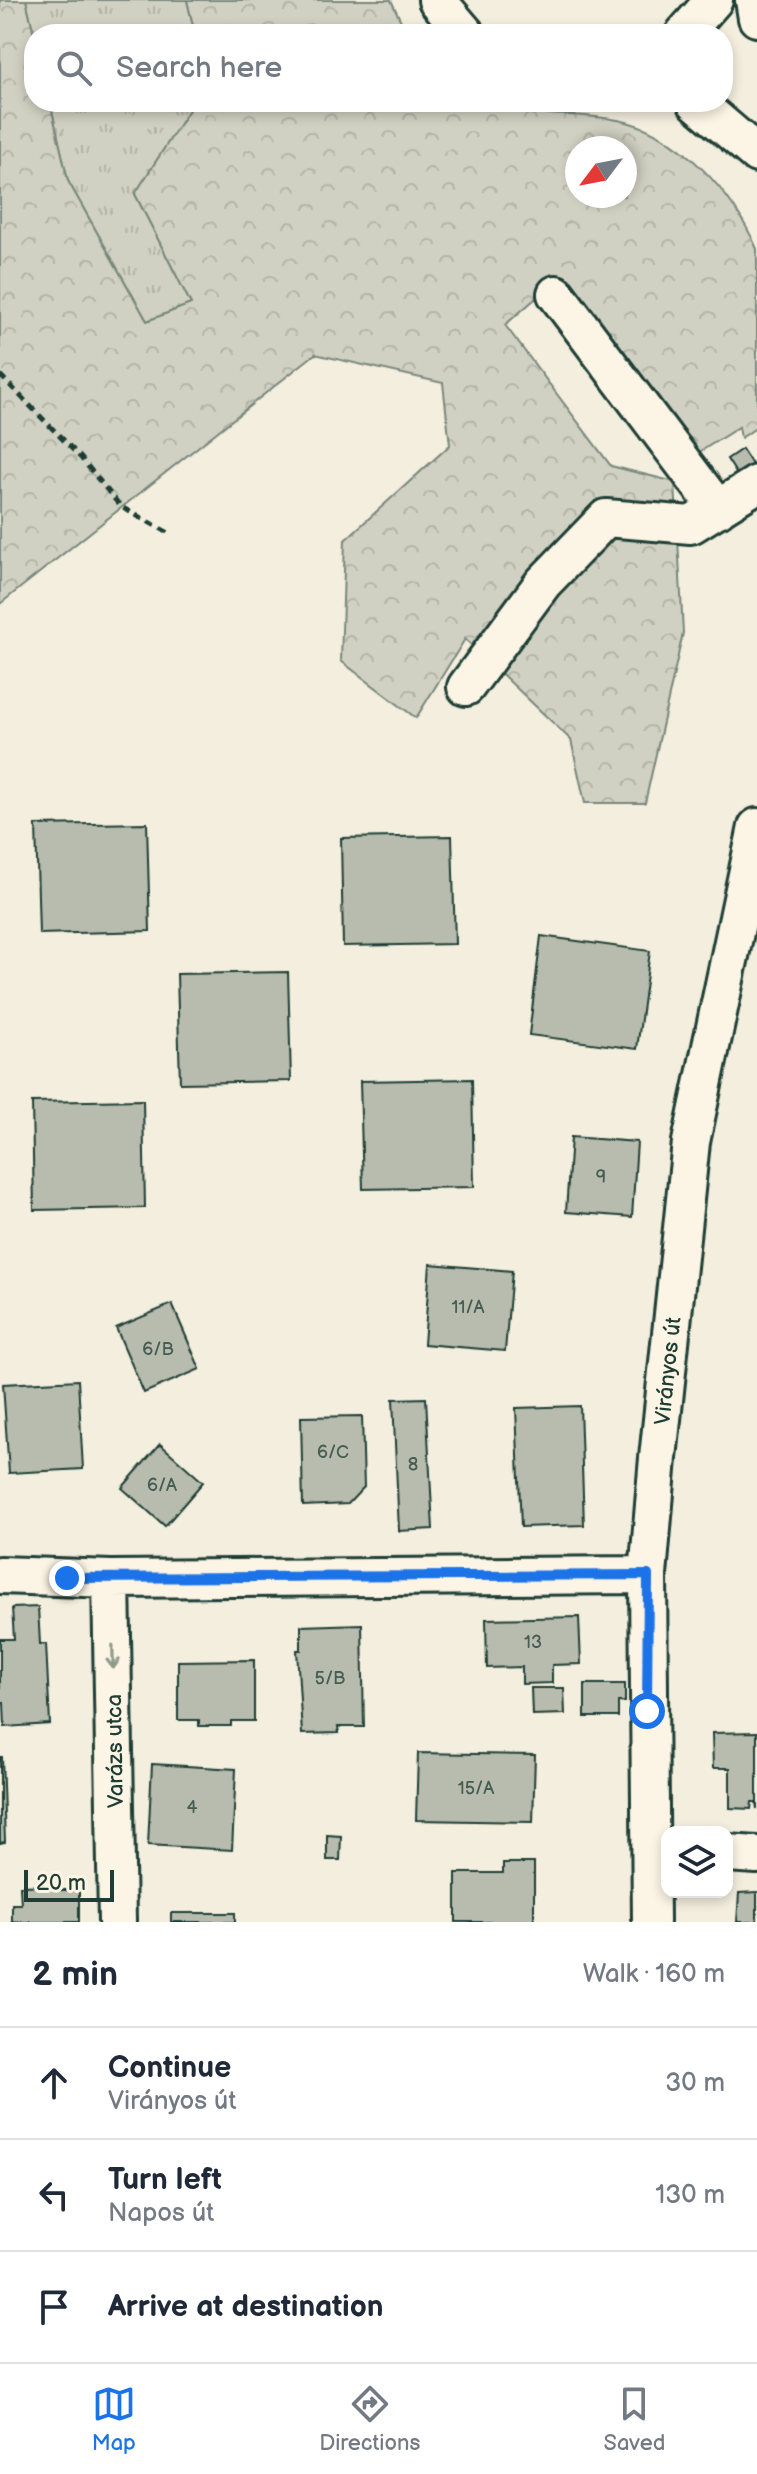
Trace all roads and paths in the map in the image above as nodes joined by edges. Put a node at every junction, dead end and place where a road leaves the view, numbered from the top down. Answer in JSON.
{"nodes":[{"id":1,"x":437,"y":0,"type":"edge"},
{"id":2,"x":714,"y":0,"type":"edge"},
{"id":3,"x":754,"y":0,"type":"edge"},
{"id":4,"x":757,"y":18,"type":"edge"},
{"id":5,"x":457,"y":24,"type":"edge"},
{"id":6,"x":693,"y":24,"type":"edge"},
{"id":7,"x":708,"y":112,"type":"edge"},
{"id":8,"x":757,"y":154,"type":"edge"},
{"id":9,"x":556,"y":294,"type":"dead end"},
{"id":10,"x":0,"y":375,"type":"edge"},
{"id":11,"x":757,"y":484,"type":"edge"},
{"id":12,"x":718,"y":509,"type":"junction"},
{"id":13,"x":169,"y":533,"type":"dead end"},
{"id":14,"x":466,"y":687,"type":"dead end"},
{"id":15,"x":757,"y":827,"type":"edge"},
{"id":16,"x":750,"y":884,"type":"edge"},
{"id":17,"x":0,"y":1575,"type":"edge"},
{"id":18,"x":648,"y":1575,"type":"junction"},
{"id":19,"x":111,"y":1579,"type":"junction"},
{"id":20,"x":659,"y":1848,"type":"edge"},
{"id":21,"x":733,"y":1853,"type":"edge"},
{"id":22,"x":757,"y":1855,"type":"edge"},
{"id":23,"x":117,"y":1922,"type":"edge"},
{"id":24,"x":651,"y":1922,"type":"edge"}],
"edges":[{"from":1,"to":5,"type":"street"},
{"from":2,"to":6,"type":"street"},
{"from":3,"to":4,"type":"street"},
{"from":7,"to":8,"type":"street"},
{"from":9,"to":12,"type":"street"},
{"from":10,"to":13,"type":"path"},
{"from":11,"to":12,"type":"street"},
{"from":12,"to":14,"type":"street"},
{"from":15,"to":16,"type":"street","name":"Virányos út"},
{"from":16,"to":18,"type":"street","name":"Virányos út"},
{"from":17,"to":19,"type":"street"},
{"from":18,"to":19,"type":"street"},
{"from":18,"to":20,"type":"street","name":"Virányos út"},
{"from":19,"to":23,"type":"street","name":"Varázs utca","one_way":true},
{"from":20,"to":24,"type":"street","name":"Virányos út"},
{"from":21,"to":22,"type":"street"}]}
